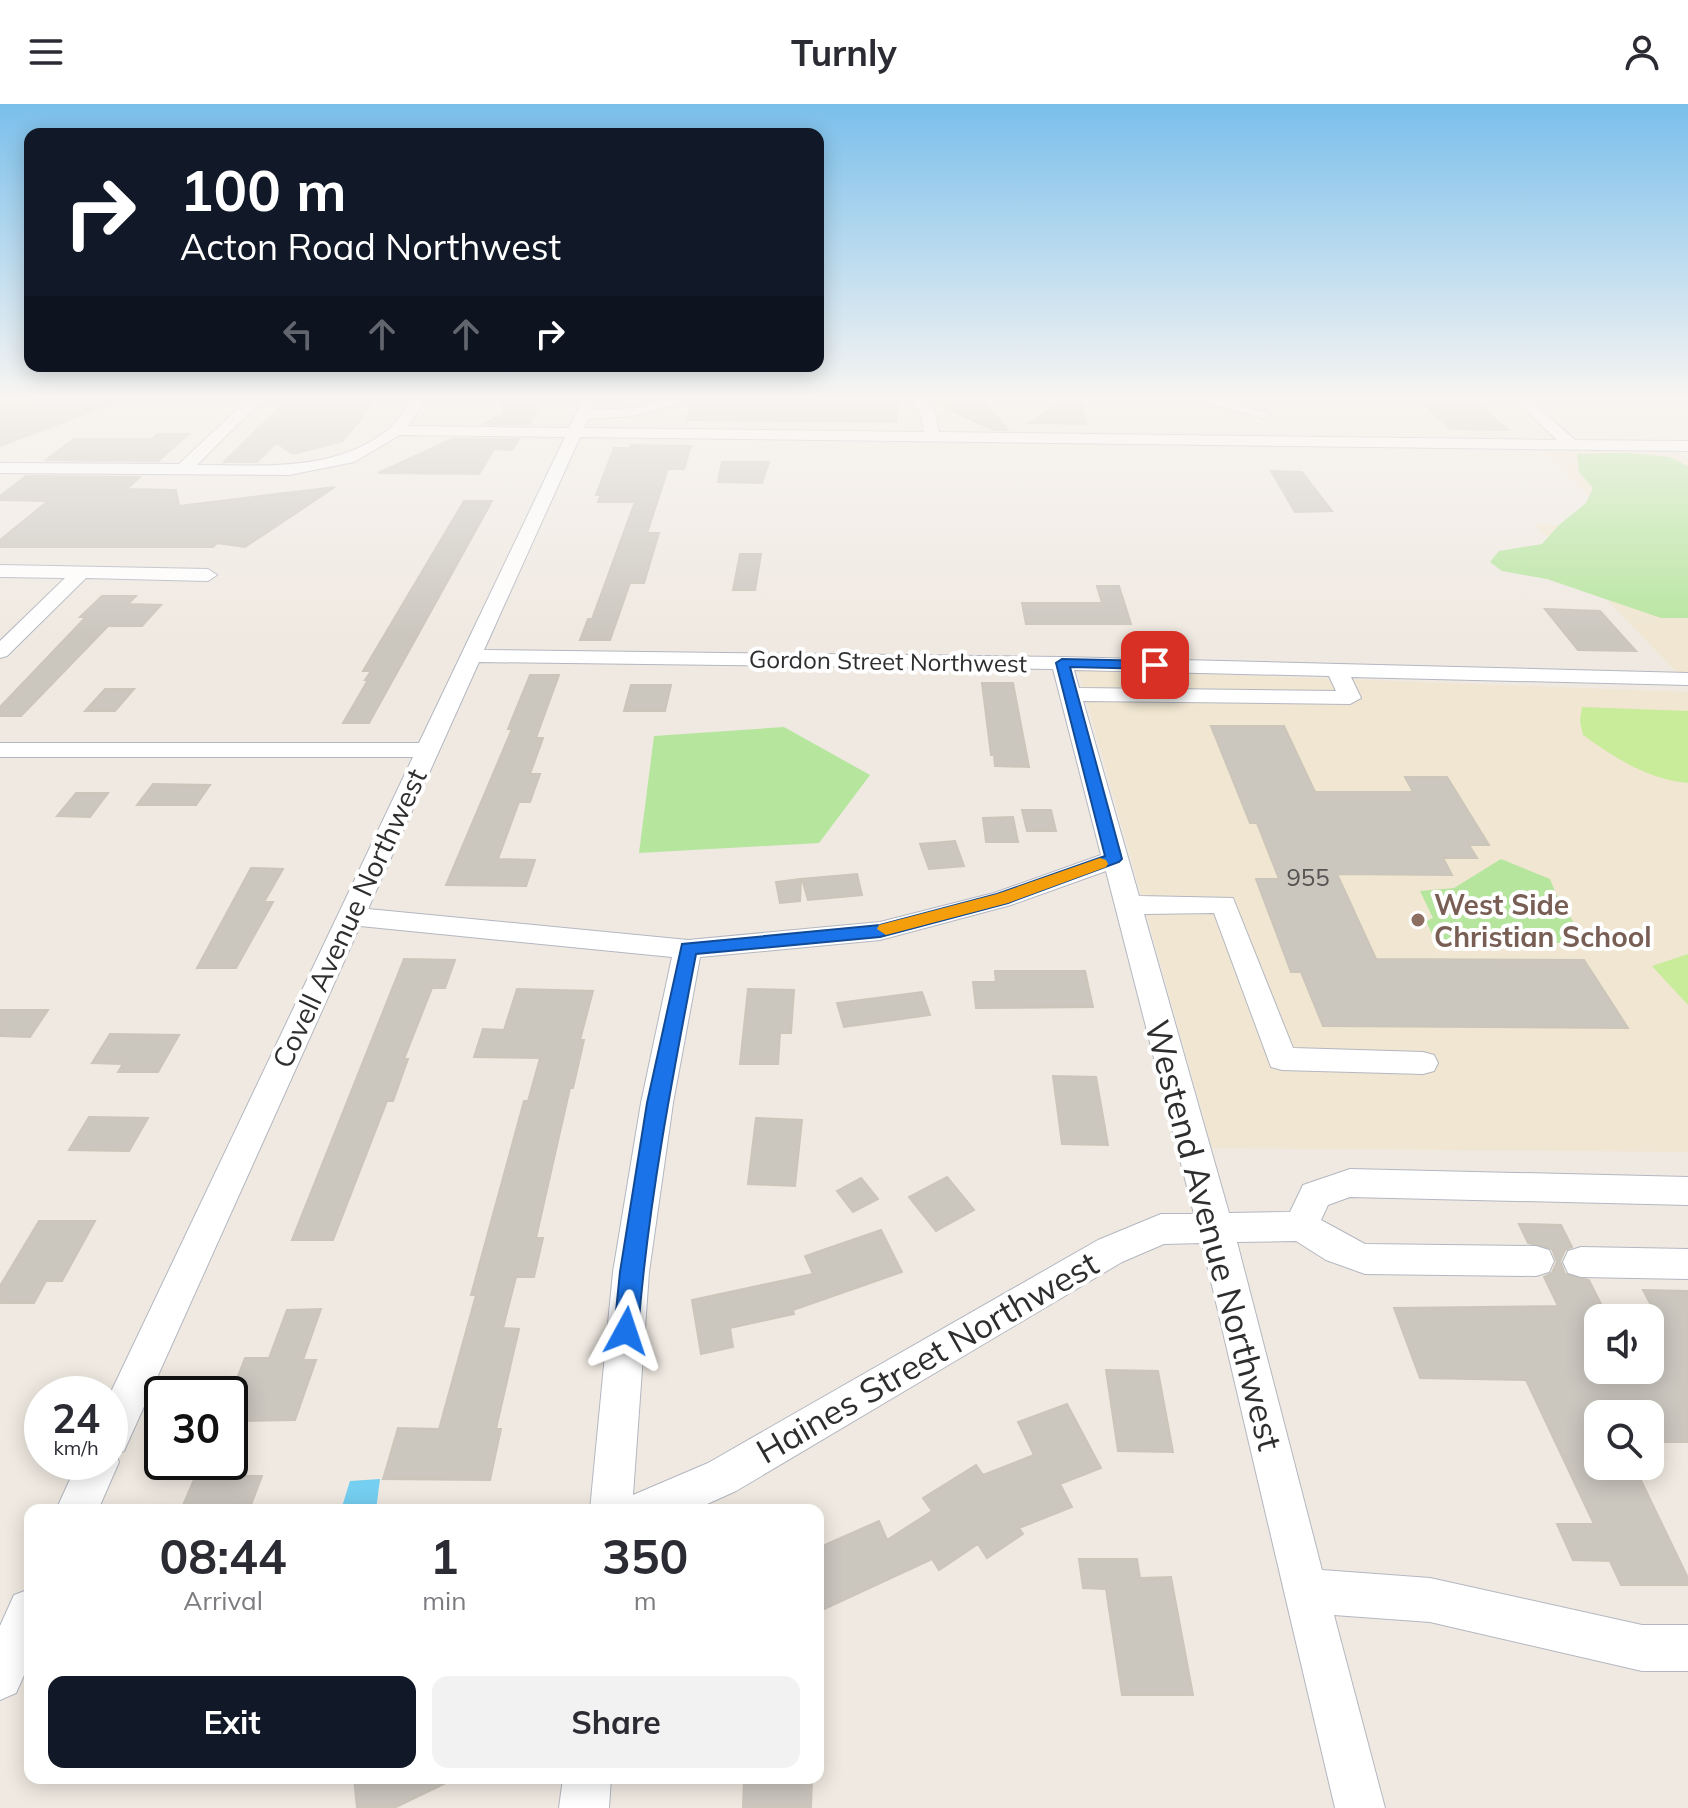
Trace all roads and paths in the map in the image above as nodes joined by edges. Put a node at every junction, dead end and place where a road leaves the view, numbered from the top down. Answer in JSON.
{"nodes":[{"id":1,"x":554,"y":479,"type":"edge"},
{"id":2,"x":0,"y":571,"type":"edge"},
{"id":3,"x":81,"y":573,"type":"junction"},
{"id":4,"x":208,"y":575,"type":"dead end"},
{"id":5,"x":0,"y":652,"type":"edge"},
{"id":6,"x":471,"y":656,"type":"junction"},
{"id":7,"x":1337,"y":670,"type":"junction"},
{"id":8,"x":1066,"y":678,"type":"junction"},
{"id":9,"x":1688,"y":679,"type":"edge"},
{"id":10,"x":0,"y":750,"type":"edge"},
{"id":11,"x":427,"y":750,"type":"junction"},
{"id":12,"x":1114,"y":859,"type":"junction"},
{"id":13,"x":1126,"y":905,"type":"junction"},
{"id":14,"x":352,"y":916,"type":"junction"},
{"id":15,"x":688,"y":949,"type":"junction"},
{"id":16,"x":1423,"y":1063,"type":"dead end"},
{"id":17,"x":1688,"y":1191,"type":"edge"},
{"id":18,"x":1215,"y":1226,"type":"junction"},
{"id":19,"x":1301,"y":1226,"type":"junction"},
{"id":20,"x":1536,"y":1261,"type":"dead end"},
{"id":21,"x":1581,"y":1262,"type":"dead end"},
{"id":22,"x":1688,"y":1264,"type":"edge"},
{"id":23,"x":128,"y":1398,"type":"edge"},
{"id":24,"x":91,"y":1480,"type":"edge"},
{"id":25,"x":80,"y":1504,"type":"edge"},
{"id":26,"x":612,"y":1504,"type":"edge"},
{"id":27,"x":660,"y":1504,"type":"edge"},
{"id":28,"x":1305,"y":1591,"type":"junction"},
{"id":29,"x":1688,"y":1648,"type":"edge"},
{"id":30,"x":586,"y":1784,"type":"edge"},
{"id":31,"x":584,"y":1808,"type":"edge"},
{"id":32,"x":1360,"y":1808,"type":"edge"}],
"edges":[{"from":1,"to":6,"type":"street","name":"Covell Avenue Northwest"},
{"from":2,"to":3,"type":"street"},
{"from":3,"to":4,"type":"street"},
{"from":3,"to":5,"type":"street"},
{"from":6,"to":8,"type":"street","name":"Gordon Street Northwest"},
{"from":6,"to":11,"type":"street","name":"Covell Avenue Northwest"},
{"from":7,"to":8,"type":"street","name":"Gordon Street Northwest"},
{"from":7,"to":8,"type":"street"},
{"from":7,"to":9,"type":"street","name":"Gordon Street Northwest"},
{"from":8,"to":12,"type":"street","name":"Westend Avenue Northwest"},
{"from":10,"to":11,"type":"street"},
{"from":11,"to":14,"type":"street","name":"Covell Avenue Northwest"},
{"from":12,"to":13,"type":"street","name":"Westend Avenue Northwest"},
{"from":12,"to":15,"type":"street"},
{"from":13,"to":16,"type":"street"},
{"from":13,"to":18,"type":"street","name":"Westend Avenue Northwest"},
{"from":14,"to":15,"type":"street"},
{"from":14,"to":23,"type":"street","name":"Covell Avenue Northwest"},
{"from":15,"to":26,"type":"street"},
{"from":17,"to":19,"type":"street"},
{"from":18,"to":19,"type":"street","name":"Haines Street Northwest"},
{"from":18,"to":27,"type":"street","name":"Haines Street Northwest"},
{"from":18,"to":28,"type":"street","name":"Westend Avenue Northwest"},
{"from":19,"to":20,"type":"street"},
{"from":21,"to":22,"type":"street"},
{"from":24,"to":25,"type":"street"},
{"from":28,"to":29,"type":"street"},
{"from":28,"to":32,"type":"street","name":"Westend Avenue Northwest"},
{"from":30,"to":31,"type":"street"}]}
